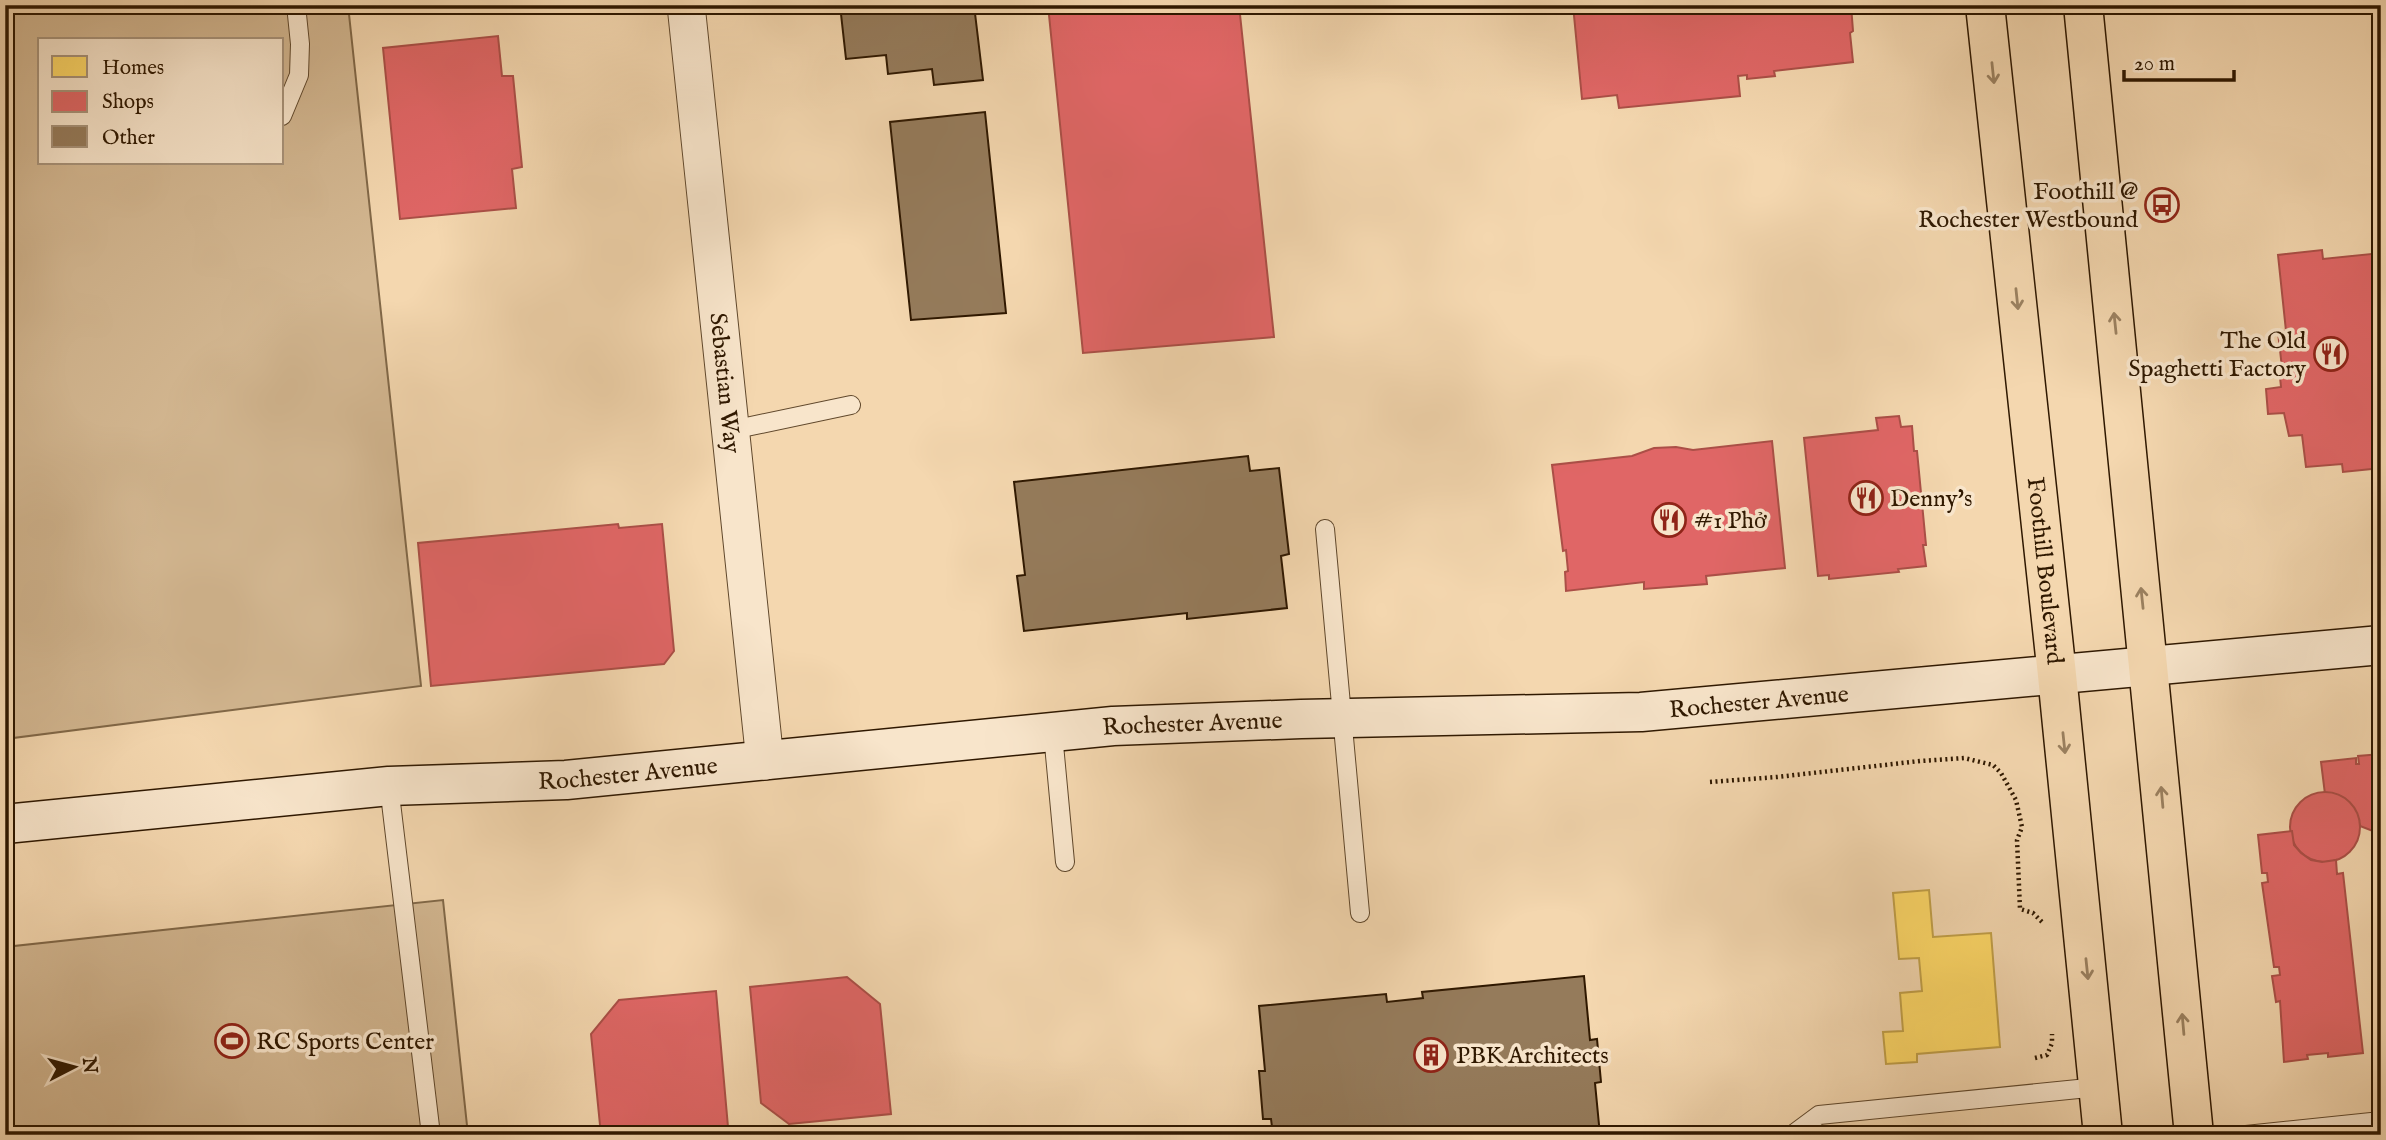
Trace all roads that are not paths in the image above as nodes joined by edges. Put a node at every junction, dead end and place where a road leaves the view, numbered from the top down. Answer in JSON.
{"nodes":[{"id":1,"x":296,"y":5,"type":"edge"},
{"id":2,"x":686,"y":5,"type":"edge"},
{"id":3,"x":1985,"y":5,"type":"edge"},
{"id":4,"x":2083,"y":5,"type":"edge"},
{"id":5,"x":284,"y":111,"type":"edge"},
{"id":6,"x":852,"y":405,"type":"dead end"},
{"id":7,"x":732,"y":430,"type":"junction"},
{"id":8,"x":1325,"y":529,"type":"dead end"},
{"id":9,"x":2381,"y":645,"type":"edge"},
{"id":10,"x":2149,"y":666,"type":"junction"},
{"id":11,"x":2057,"y":675,"type":"junction"},
{"id":12,"x":1343,"y":719,"type":"junction"},
{"id":13,"x":1053,"y":734,"type":"junction"},
{"id":14,"x":765,"y":761,"type":"junction"},
{"id":15,"x":389,"y":786,"type":"junction"},
{"id":16,"x":5,"y":824,"type":"edge"},
{"id":17,"x":1065,"y":862,"type":"dead end"},
{"id":18,"x":1360,"y":913,"type":"dead end"},
{"id":19,"x":2098,"y":1087,"type":"junction"},
{"id":20,"x":2381,"y":1121,"type":"edge"},
{"id":21,"x":431,"y":1135,"type":"edge"},
{"id":22,"x":1792,"y":1135,"type":"edge"},
{"id":23,"x":2103,"y":1135,"type":"edge"},
{"id":24,"x":2194,"y":1135,"type":"edge"},
{"id":25,"x":2246,"y":1135,"type":"edge"}],
"edges":[{"from":1,"to":5,"type":"lane"},
{"from":2,"to":7,"type":"street","name":"Sebastian Way"},
{"from":3,"to":11,"type":"main road","name":"Foothill Boulevard","one_way":true},
{"from":10,"to":4,"type":"main road","one_way":true},
{"from":6,"to":7,"type":"lane"},
{"from":7,"to":14,"type":"street","name":"Sebastian Way"},
{"from":8,"to":12,"type":"lane"},
{"from":9,"to":10,"type":"main road","name":"Rochester Avenue"},
{"from":10,"to":11,"type":"main road","name":"Rochester Avenue"},
{"from":24,"to":10,"type":"main road","one_way":true},
{"from":11,"to":12,"type":"main road","name":"Rochester Avenue"},
{"from":11,"to":19,"type":"main road","name":"Foothill Boulevard","one_way":true},
{"from":12,"to":13,"type":"main road","name":"Rochester Avenue"},
{"from":12,"to":18,"type":"lane"},
{"from":13,"to":14,"type":"main road","name":"Rochester Avenue"},
{"from":13,"to":17,"type":"lane"},
{"from":14,"to":15,"type":"main road","name":"Rochester Avenue"},
{"from":15,"to":16,"type":"main road","name":"Rochester Avenue"},
{"from":15,"to":21,"type":"lane"},
{"from":19,"to":22,"type":"lane"},
{"from":19,"to":23,"type":"main road","name":"Foothill Boulevard"},
{"from":20,"to":25,"type":"lane"}]}
